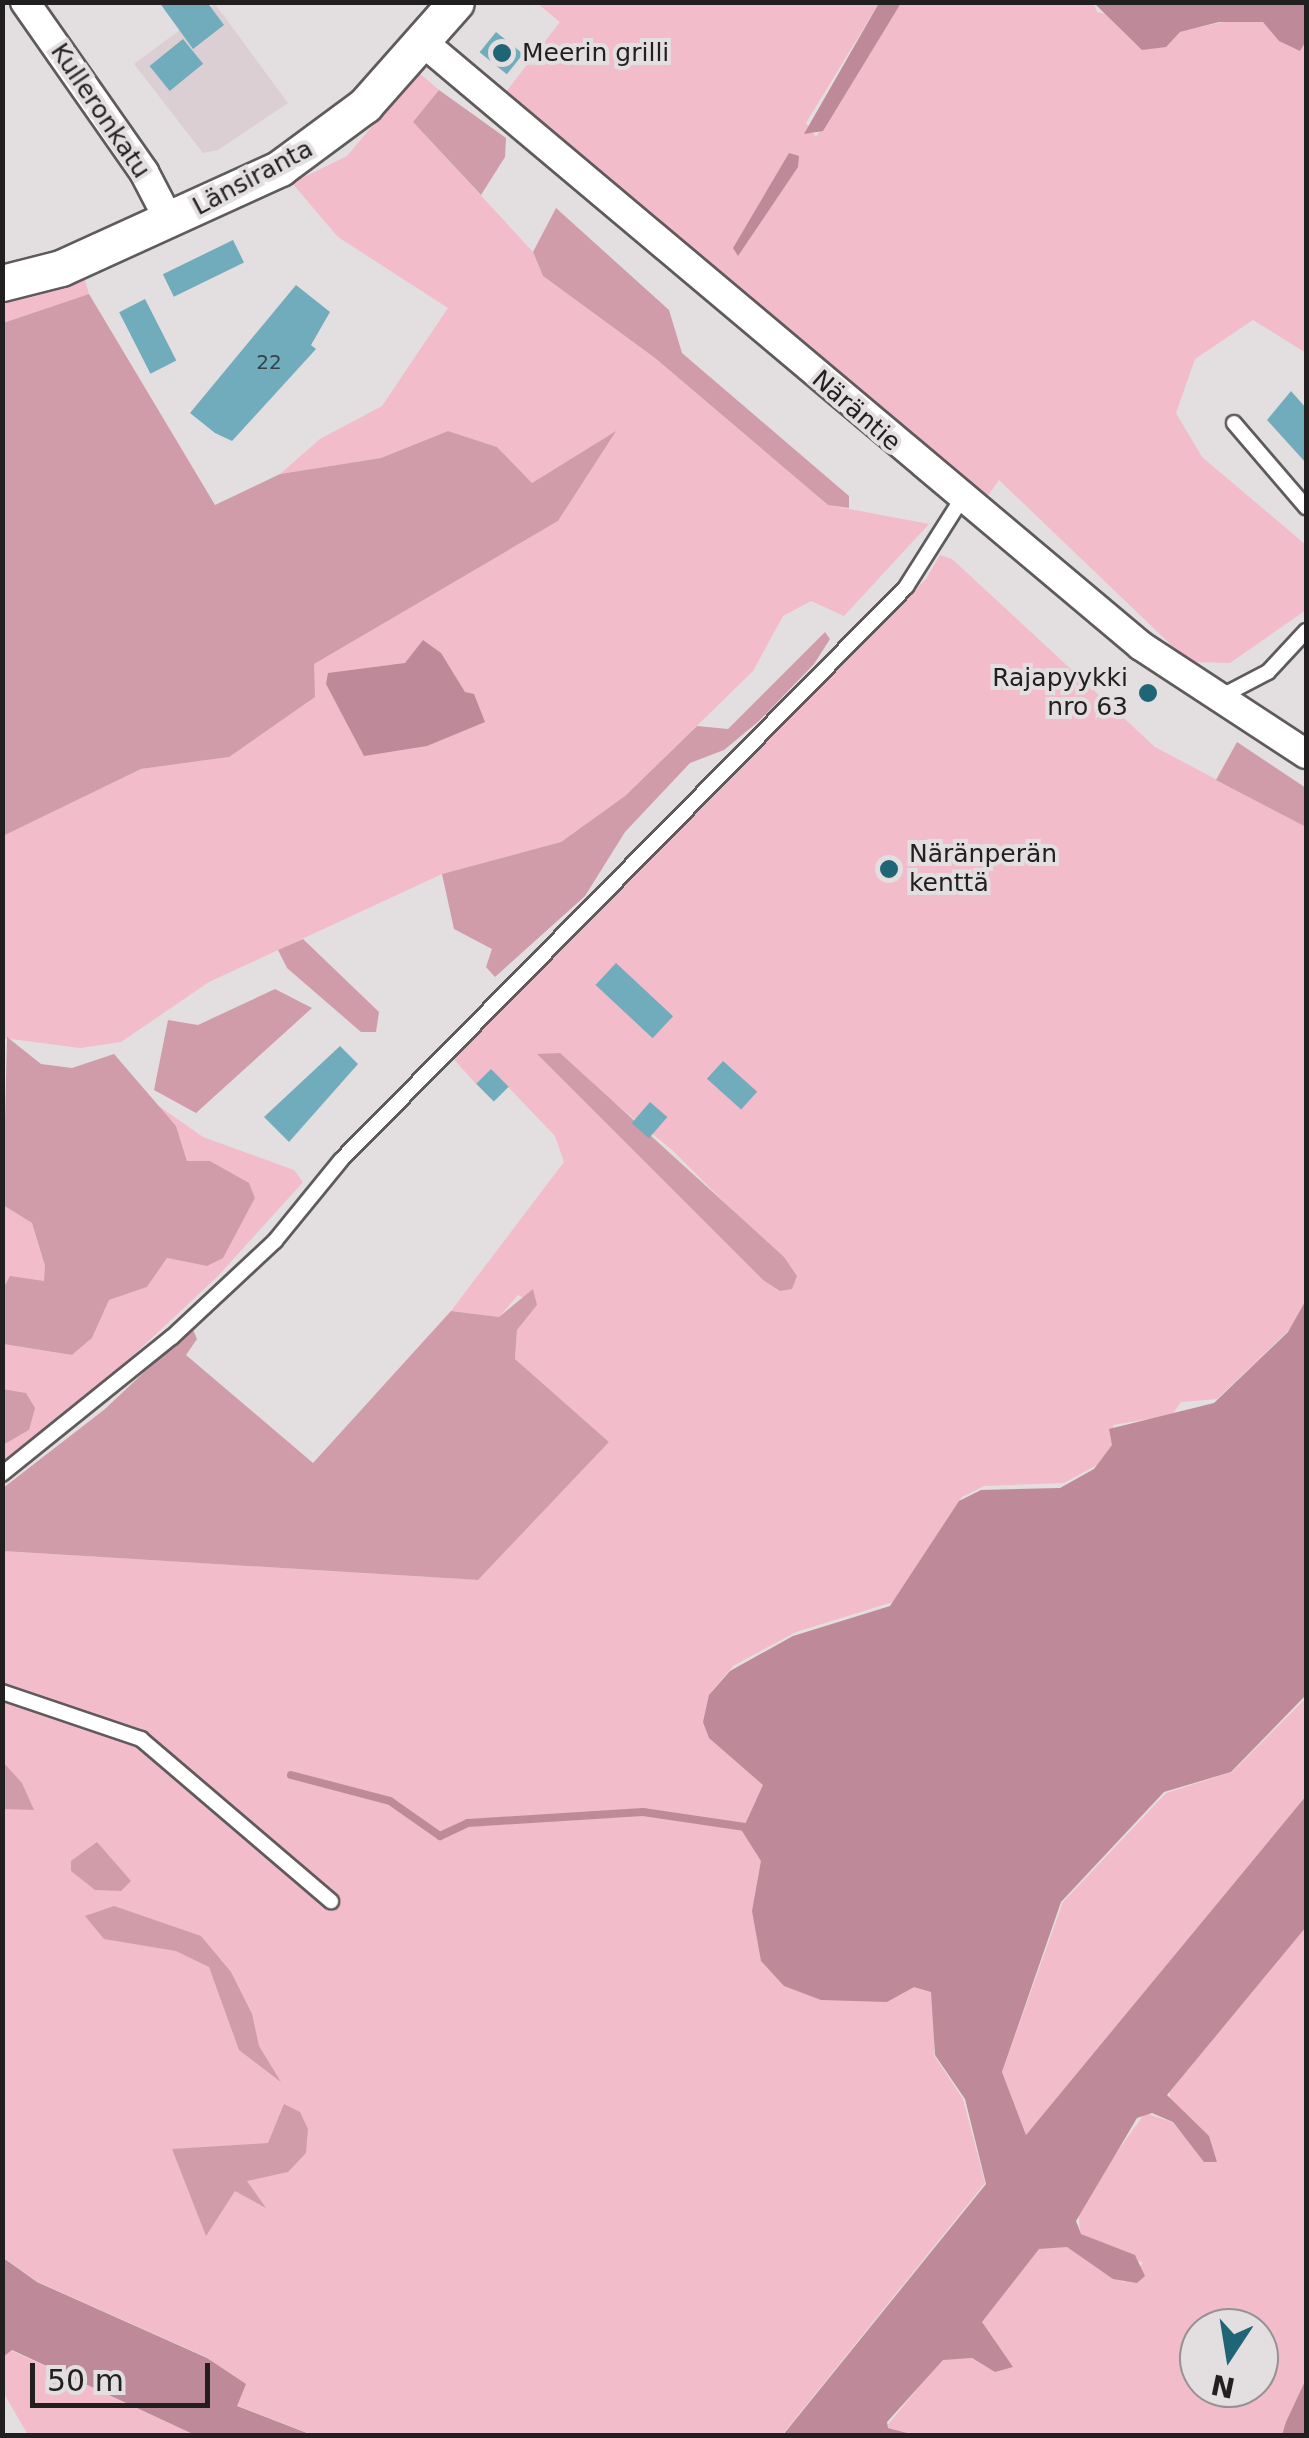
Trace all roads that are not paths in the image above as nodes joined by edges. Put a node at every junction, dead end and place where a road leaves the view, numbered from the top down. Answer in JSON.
{"nodes":[{"id":1,"x":25,"y":2,"type":"edge"},
{"id":2,"x":456,"y":2,"type":"edge"},
{"id":3,"x":424,"y":44,"type":"junction"},
{"id":4,"x":170,"y":222,"type":"junction"},
{"id":5,"x":2,"y":282,"type":"edge"},
{"id":6,"x":1234,"y":423,"type":"dead end"},
{"id":7,"x":961,"y":500,"type":"junction"},
{"id":8,"x":1306,"y":507,"type":"edge"},
{"id":9,"x":1306,"y":631,"type":"edge"},
{"id":10,"x":1219,"y":697,"type":"junction"},
{"id":11,"x":1306,"y":754,"type":"edge"},
{"id":12,"x":2,"y":1474,"type":"edge"},
{"id":13,"x":2,"y":1692,"type":"edge"},
{"id":14,"x":331,"y":1901,"type":"dead end"}],
"edges":[{"from":1,"to":4,"type":"street","name":"Kulleronkatu"},
{"from":2,"to":3,"type":"street","name":"Länsiranta"},
{"from":3,"to":4,"type":"street","name":"Länsiranta"},
{"from":3,"to":7,"type":"street","name":"Näräntie"},
{"from":4,"to":5,"type":"street","name":"Länsiranta"},
{"from":6,"to":8,"type":"lane"},
{"from":7,"to":10,"type":"street","name":"Näräntie"},
{"from":7,"to":12,"type":"lane"},
{"from":9,"to":10,"type":"lane"},
{"from":10,"to":11,"type":"street","name":"Näräntie"},
{"from":13,"to":14,"type":"lane"}]}
